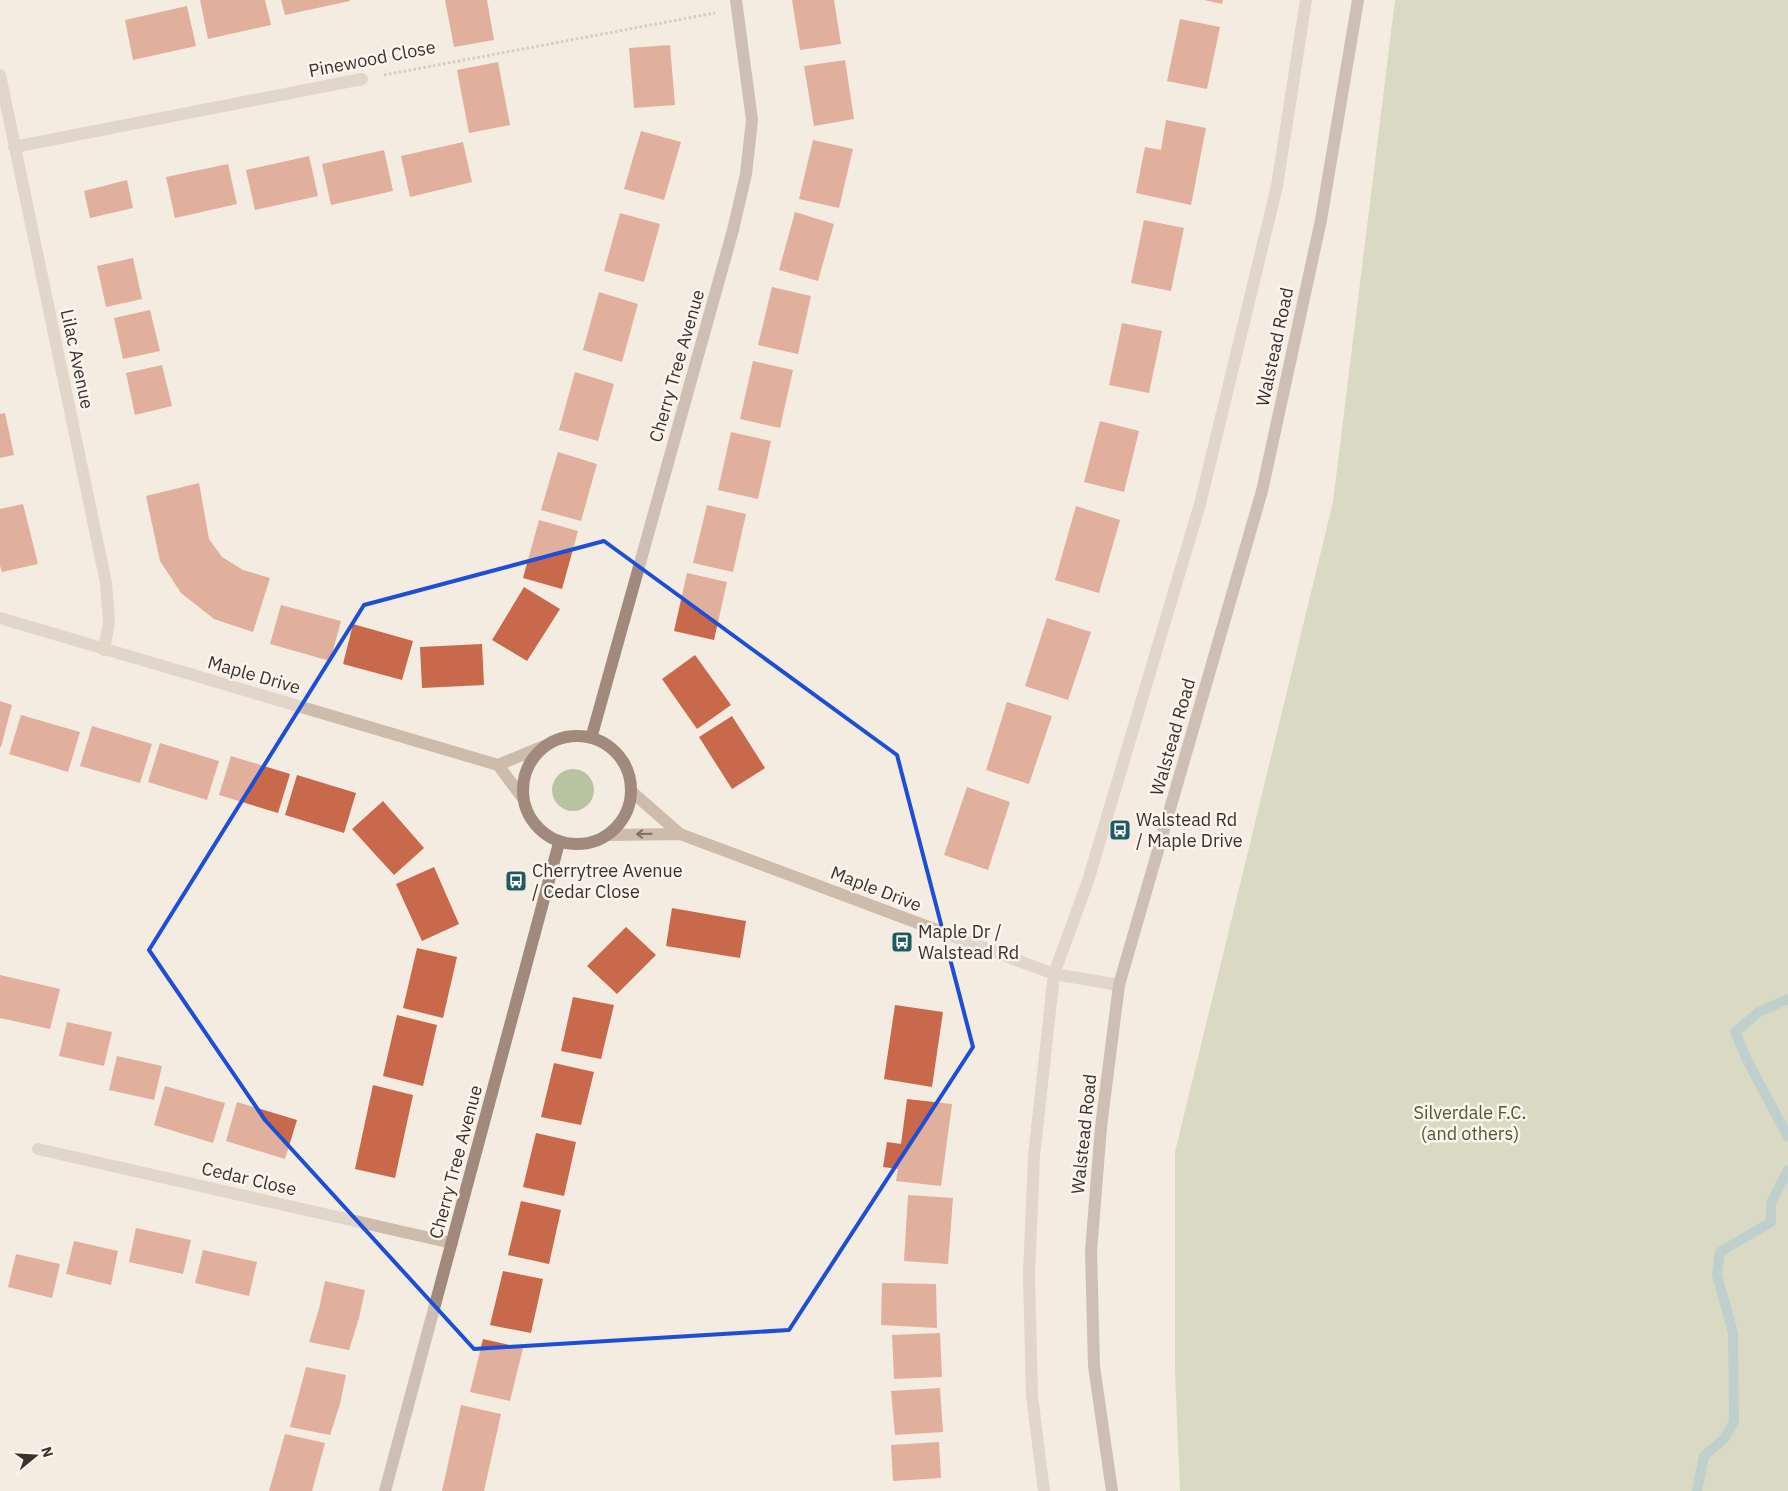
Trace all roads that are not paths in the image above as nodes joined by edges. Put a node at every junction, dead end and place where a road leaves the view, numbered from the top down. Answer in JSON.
{"nodes":[{"id":1,"x":1306,"y":0,"type":"edge"},
{"id":2,"x":1358,"y":0,"type":"edge"},
{"id":3,"x":737,"y":5,"type":"edge"},
{"id":4,"x":0,"y":75,"type":"edge"},
{"id":5,"x":362,"y":79,"type":"road end"},
{"id":6,"x":14,"y":147,"type":"junction"},
{"id":7,"x":0,"y":618,"type":"edge"},
{"id":8,"x":104,"y":650,"type":"junction"},
{"id":9,"x":592,"y":736,"type":"junction"},
{"id":10,"x":544,"y":746,"type":"junction"},
{"id":11,"x":498,"y":765,"type":"junction"},
{"id":12,"x":632,"y":792,"type":"junction"},
{"id":13,"x":522,"y":797,"type":"junction"},
{"id":14,"x":680,"y":834,"type":"junction"},
{"id":15,"x":609,"y":835,"type":"junction"},
{"id":16,"x":559,"y":843,"type":"junction"},
{"id":17,"x":1054,"y":974,"type":"junction"},
{"id":18,"x":1119,"y":985,"type":"junction"},
{"id":19,"x":38,"y":1150,"type":"dead end"},
{"id":20,"x":452,"y":1242,"type":"junction"},
{"id":21,"x":385,"y":1491,"type":"edge"},
{"id":22,"x":1044,"y":1491,"type":"edge"},
{"id":23,"x":1112,"y":1491,"type":"edge"}],
"edges":[{"from":1,"to":17,"type":"street"},
{"from":2,"to":18,"type":"street","name":"Walstead Road"},
{"from":3,"to":9,"type":"street","name":"Cherry Tree Avenue"},
{"from":4,"to":6,"type":"street","name":"Lilac Avenue"},
{"from":5,"to":6,"type":"street","name":"Pinewood Close"},
{"from":6,"to":8,"type":"street","name":"Lilac Avenue"},
{"from":7,"to":8,"type":"street","name":"Maple Drive"},
{"from":8,"to":11,"type":"street","name":"Maple Drive"},
{"from":9,"to":10,"type":"street"},
{"from":9,"to":12,"type":"street"},
{"from":10,"to":11,"type":"street"},
{"from":10,"to":13,"type":"street"},
{"from":11,"to":13,"type":"street"},
{"from":12,"to":14,"type":"street","name":"Maple Drive"},
{"from":12,"to":15,"type":"street"},
{"from":13,"to":16,"type":"street"},
{"from":14,"to":15,"type":"street","name":"Maple Drive","one_way":true},
{"from":14,"to":17,"type":"street","name":"Maple Drive"},
{"from":15,"to":16,"type":"street","name":"Maple Drive"},
{"from":16,"to":20,"type":"street","name":"Cherry Tree Avenue"},
{"from":17,"to":18,"type":"street","name":"Maple Drive"},
{"from":17,"to":22,"type":"street"},
{"from":18,"to":23,"type":"street","name":"Walstead Road"},
{"from":19,"to":20,"type":"street","name":"Cedar Close"},
{"from":20,"to":21,"type":"street","name":"Cherry Tree Avenue"}]}
